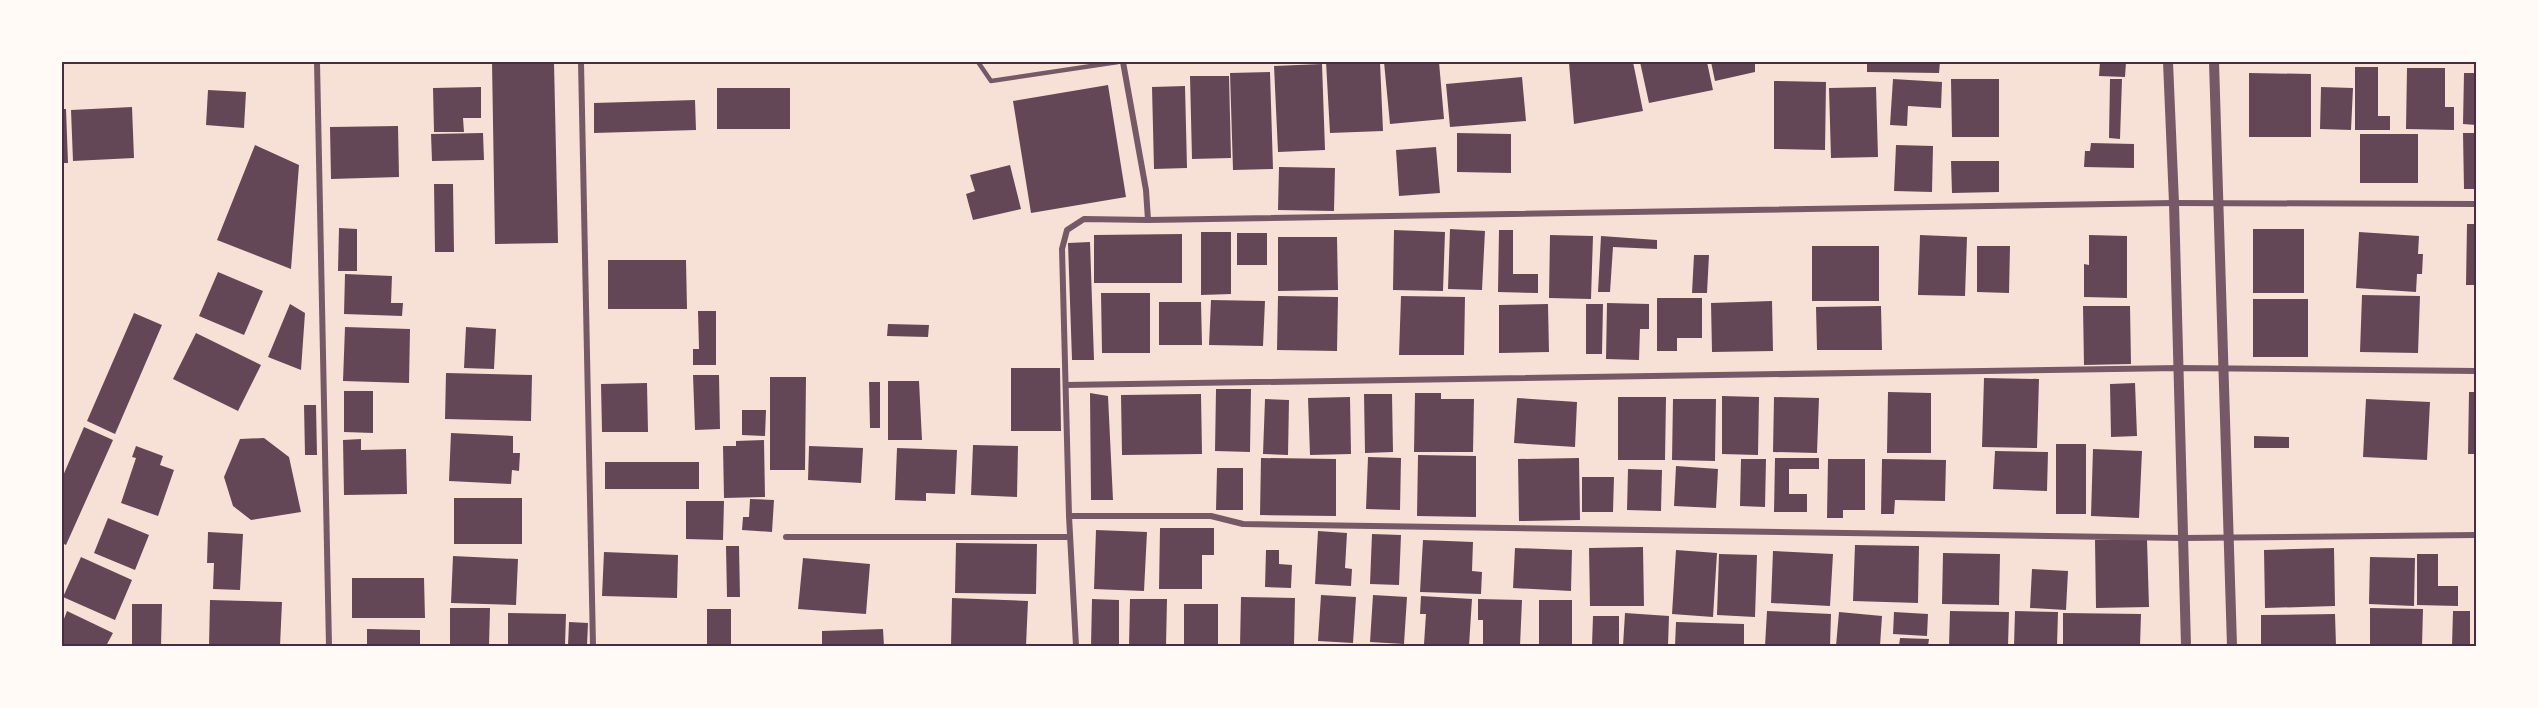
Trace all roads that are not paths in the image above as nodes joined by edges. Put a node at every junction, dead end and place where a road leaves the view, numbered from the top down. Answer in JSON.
{"nodes":[{"id":1,"x":317,"y":62,"type":"edge"},
{"id":2,"x":581,"y":62,"type":"edge"},
{"id":3,"x":978,"y":62,"type":"edge"},
{"id":4,"x":1118,"y":62,"type":"edge"},
{"id":5,"x":1123,"y":62,"type":"edge"},
{"id":6,"x":2168,"y":62,"type":"edge"},
{"id":7,"x":2214,"y":62,"type":"edge"},
{"id":8,"x":2174,"y":203,"type":"junction"},
{"id":9,"x":2218,"y":203,"type":"junction"},
{"id":10,"x":2476,"y":204,"type":"edge"},
{"id":11,"x":1148,"y":220,"type":"junction"},
{"id":12,"x":2179,"y":369,"type":"junction"},
{"id":13,"x":2224,"y":369,"type":"junction"},
{"id":14,"x":2476,"y":371,"type":"edge"},
{"id":15,"x":1066,"y":385,"type":"junction"},
{"id":16,"x":1069,"y":516,"type":"junction"},
{"id":17,"x":2476,"y":536,"type":"edge"},
{"id":18,"x":786,"y":537,"type":"dead end"},
{"id":19,"x":1070,"y":537,"type":"junction"},
{"id":20,"x":2183,"y":538,"type":"junction"},
{"id":21,"x":2229,"y":538,"type":"junction"},
{"id":22,"x":329,"y":646,"type":"edge"},
{"id":23,"x":592,"y":646,"type":"edge"},
{"id":24,"x":1076,"y":646,"type":"edge"},
{"id":25,"x":2186,"y":646,"type":"edge"},
{"id":26,"x":2232,"y":646,"type":"edge"}],
"edges":[{"from":1,"to":22,"type":"street"},
{"from":2,"to":23,"type":"street"},
{"from":3,"to":4,"type":"lane"},
{"from":5,"to":11,"type":"street"},
{"from":6,"to":8,"type":"street"},
{"from":7,"to":9,"type":"street"},
{"from":8,"to":9,"type":"street"},
{"from":8,"to":11,"type":"street"},
{"from":8,"to":12,"type":"street"},
{"from":9,"to":10,"type":"street"},
{"from":9,"to":13,"type":"street"},
{"from":11,"to":15,"type":"street"},
{"from":12,"to":13,"type":"street"},
{"from":12,"to":15,"type":"street"},
{"from":12,"to":20,"type":"street"},
{"from":13,"to":14,"type":"street"},
{"from":13,"to":21,"type":"street"},
{"from":15,"to":16,"type":"street"},
{"from":16,"to":19,"type":"street"},
{"from":16,"to":20,"type":"street"},
{"from":17,"to":21,"type":"street"},
{"from":18,"to":19,"type":"street"},
{"from":19,"to":24,"type":"street"},
{"from":20,"to":21,"type":"street"},
{"from":20,"to":25,"type":"street"},
{"from":21,"to":26,"type":"street"}]}
